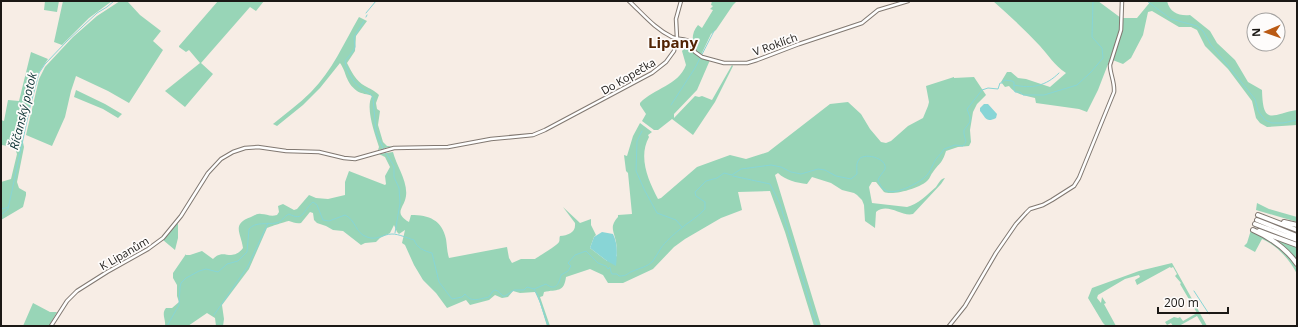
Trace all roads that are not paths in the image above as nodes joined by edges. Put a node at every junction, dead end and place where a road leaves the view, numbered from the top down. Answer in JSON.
{"nodes":[{"id":1,"x":629,"y":1,"type":"edge"},
{"id":2,"x":681,"y":1,"type":"edge"},
{"id":3,"x":908,"y":1,"type":"edge"},
{"id":4,"x":1122,"y":1,"type":"edge"},
{"id":5,"x":677,"y":38,"type":"junction"},
{"id":6,"x":387,"y":149,"type":"joint"},
{"id":7,"x":1297,"y":225,"type":"edge"},
{"id":8,"x":1255,"y":226,"type":"junction"},
{"id":9,"x":1297,"y":230,"type":"edge"},
{"id":10,"x":1297,"y":236,"type":"edge"},
{"id":11,"x":1297,"y":240,"type":"edge"},
{"id":12,"x":1297,"y":246,"type":"edge"},
{"id":13,"x":1297,"y":264,"type":"edge"},
{"id":14,"x":51,"y":326,"type":"edge"},
{"id":15,"x":949,"y":326,"type":"edge"}],
"edges":[{"from":1,"to":5,"type":"street","name":"V Roklích"},
{"from":2,"to":5,"type":"street","name":"Do Kopečka"},
{"from":3,"to":5,"type":"street","name":"V Roklích"},
{"from":4,"to":15,"type":"street"},
{"from":5,"to":6,"type":"street","name":"Do Kopečka"},
{"from":6,"to":14,"type":"street","name":"K Lipanům"},
{"from":7,"to":9,"type":"highway"},
{"from":8,"to":10,"type":"highway"},
{"from":8,"to":11,"type":"highway"},
{"from":8,"to":12,"type":"highway"},
{"from":8,"to":13,"type":"highway"}]}
